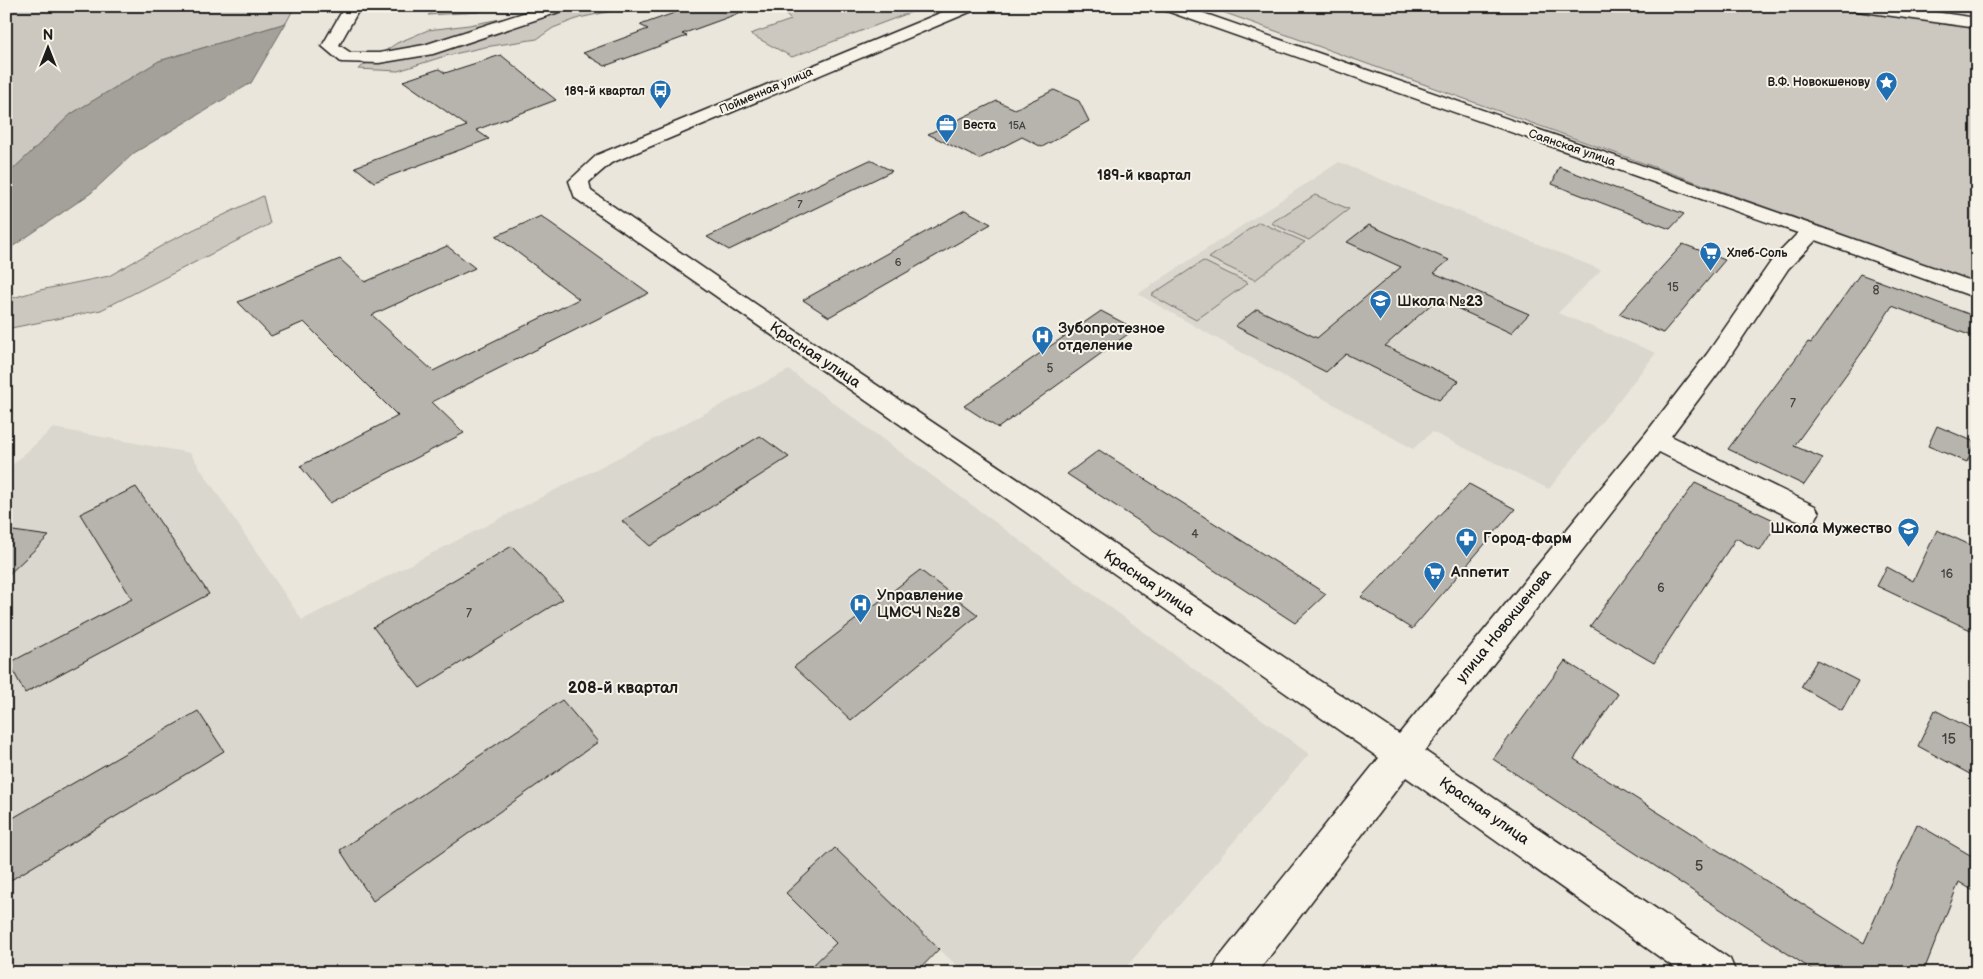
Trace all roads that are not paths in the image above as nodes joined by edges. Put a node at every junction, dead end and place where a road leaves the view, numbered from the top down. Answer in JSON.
{"nodes":[{"id":1,"x":353,"y":6,"type":"edge"},
{"id":2,"x":562,"y":6,"type":"edge"},
{"id":3,"x":971,"y":6,"type":"edge"},
{"id":4,"x":1167,"y":6,"type":"edge"},
{"id":5,"x":1864,"y":7,"type":"edge"},
{"id":6,"x":1977,"y":22,"type":"edge"},
{"id":7,"x":582,"y":194,"type":"joint"},
{"id":8,"x":1812,"y":230,"type":"junction"},
{"id":9,"x":1977,"y":291,"type":"edge"},
{"id":10,"x":1655,"y":439,"type":"junction"},
{"id":11,"x":1805,"y":513,"type":"dead end"},
{"id":12,"x":1401,"y":754,"type":"junction"},
{"id":13,"x":1232,"y":973,"type":"edge"},
{"id":14,"x":1716,"y":973,"type":"edge"}],
"edges":[{"from":1,"to":2,"type":"street"},
{"from":3,"to":7,"type":"street","name":"Пойменная улица"},
{"from":4,"to":8,"type":"street","name":"Саянская улица"},
{"from":5,"to":6,"type":"street"},
{"from":7,"to":12,"type":"street","name":"Красная улица"},
{"from":8,"to":9,"type":"street","name":"Саянская улица"},
{"from":8,"to":10,"type":"street","name":"улица Новокшенова"},
{"from":10,"to":11,"type":"street"},
{"from":10,"to":12,"type":"street","name":"улица Новокшенова"},
{"from":12,"to":13,"type":"street","name":"улица Новокшенова"},
{"from":12,"to":14,"type":"street","name":"Красная улица"}]}
